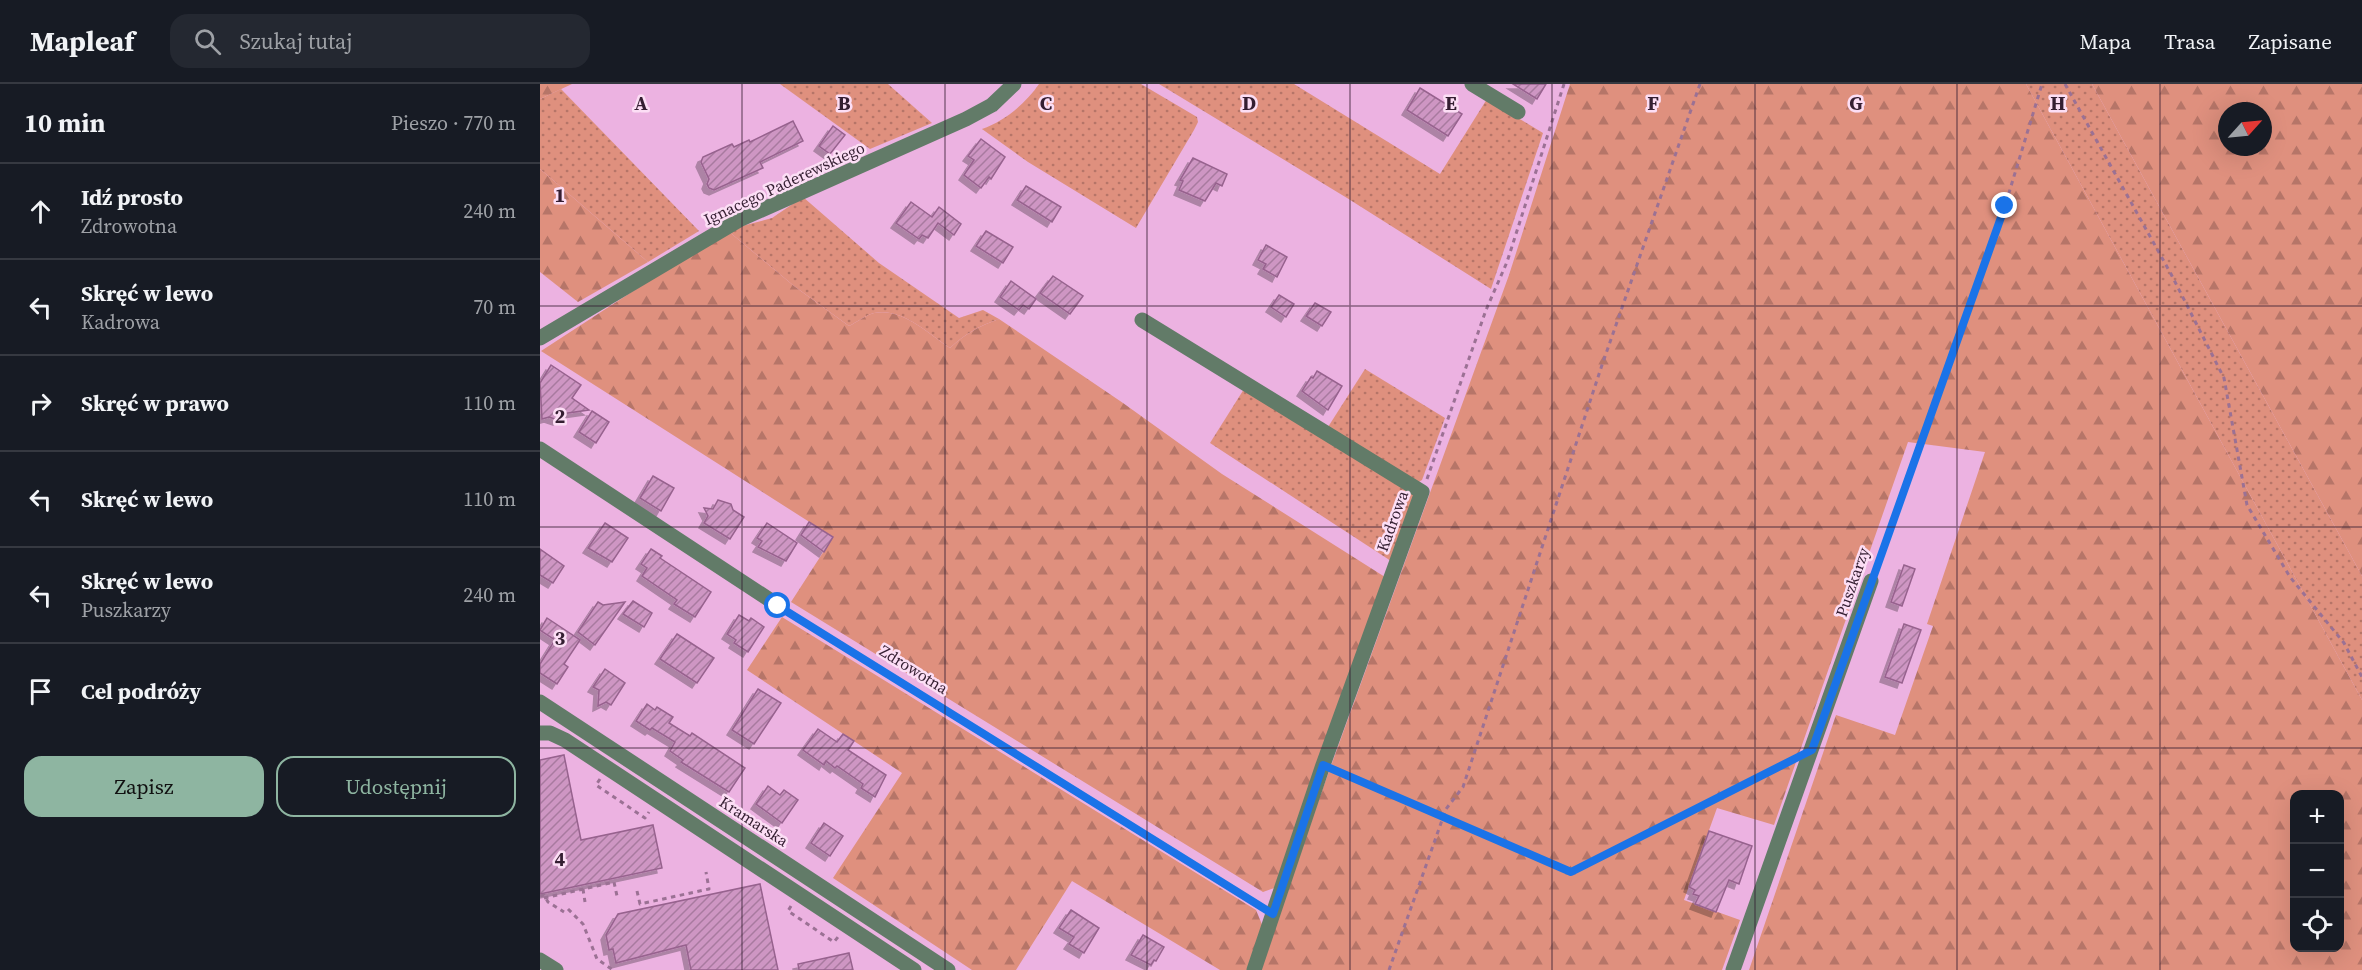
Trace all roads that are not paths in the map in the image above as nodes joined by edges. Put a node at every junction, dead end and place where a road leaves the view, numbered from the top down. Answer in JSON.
{"nodes":[{"id":1,"x":1014,"y":84,"type":"edge"},
{"id":2,"x":1472,"y":84,"type":"edge"},
{"id":3,"x":1518,"y":112,"type":"dead end"},
{"id":4,"x":1143,"y":320,"type":"dead end"},
{"id":5,"x":540,"y":338,"type":"edge"},
{"id":6,"x":540,"y":449,"type":"edge"},
{"id":7,"x":1871,"y":581,"type":"road end"},
{"id":8,"x":778,"y":606,"type":"road end"},
{"id":9,"x":540,"y":702,"type":"edge"},
{"id":10,"x":540,"y":733,"type":"edge"},
{"id":11,"x":540,"y":960,"type":"edge"},
{"id":12,"x":556,"y":970,"type":"edge"},
{"id":13,"x":914,"y":970,"type":"edge"},
{"id":14,"x":948,"y":970,"type":"edge"},
{"id":15,"x":1254,"y":970,"type":"edge"},
{"id":16,"x":1733,"y":970,"type":"edge"}],
"edges":[{"from":1,"to":5,"type":"street","name":"Ignacego Paderewskiego"},
{"from":2,"to":3,"type":"street"},
{"from":4,"to":15,"type":"street","name":"Kadrowa"},
{"from":6,"to":8,"type":"street"},
{"from":7,"to":16,"type":"street","name":"Puszkarzy"},
{"from":9,"to":14,"type":"street","name":"Kramarska"},
{"from":10,"to":13,"type":"street"},
{"from":11,"to":12,"type":"street"}]}
